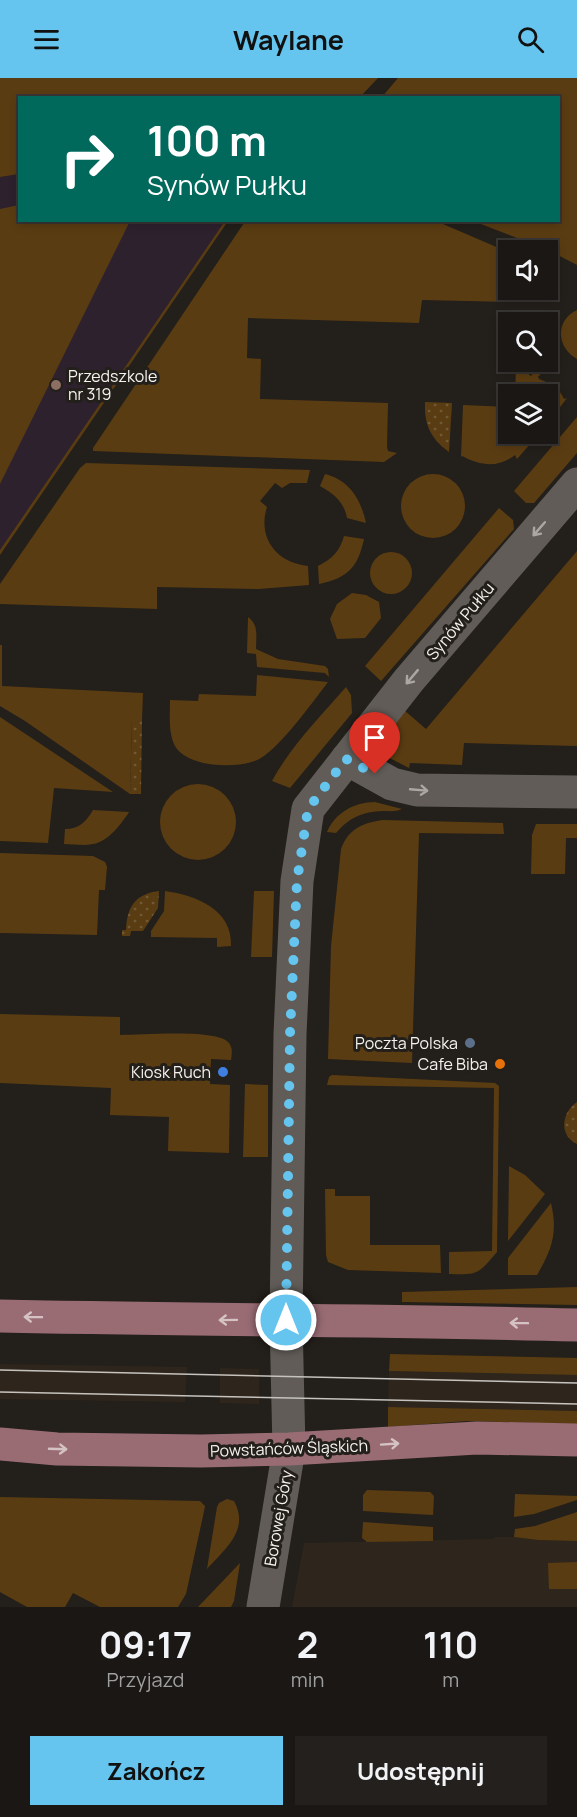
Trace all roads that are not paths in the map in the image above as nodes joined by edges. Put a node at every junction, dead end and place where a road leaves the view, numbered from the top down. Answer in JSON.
{"nodes":[{"id":1,"x":577,"y":484,"type":"edge"},
{"id":2,"x":346,"y":759,"type":"junction"},
{"id":3,"x":577,"y":792,"type":"edge"},
{"id":4,"x":0,"y":1316,"type":"edge"},
{"id":5,"x":286,"y":1320,"type":"junction"},
{"id":6,"x":577,"y":1325,"type":"edge"},
{"id":7,"x":577,"y":1440,"type":"edge"},
{"id":8,"x":0,"y":1444,"type":"edge"},
{"id":9,"x":289,"y":1449,"type":"junction"},
{"id":10,"x":262,"y":1607,"type":"edge"}],
"edges":[{"from":1,"to":2,"type":"street","name":"Synów Pułku","one_way":true},
{"from":2,"to":3,"type":"street","one_way":true},
{"from":2,"to":5,"type":"street","name":"Synów Pułku"},
{"from":5,"to":4,"type":"main road","one_way":true},
{"from":6,"to":5,"type":"main road","one_way":true},
{"from":5,"to":9,"type":"street","name":"Borowej Góry"},
{"from":9,"to":7,"type":"main road","name":"Powstańców Śląskich","one_way":true},
{"from":8,"to":9,"type":"main road","name":"Powstańców Śląskich","one_way":true},
{"from":9,"to":10,"type":"street","name":"Borowej Góry"}]}
